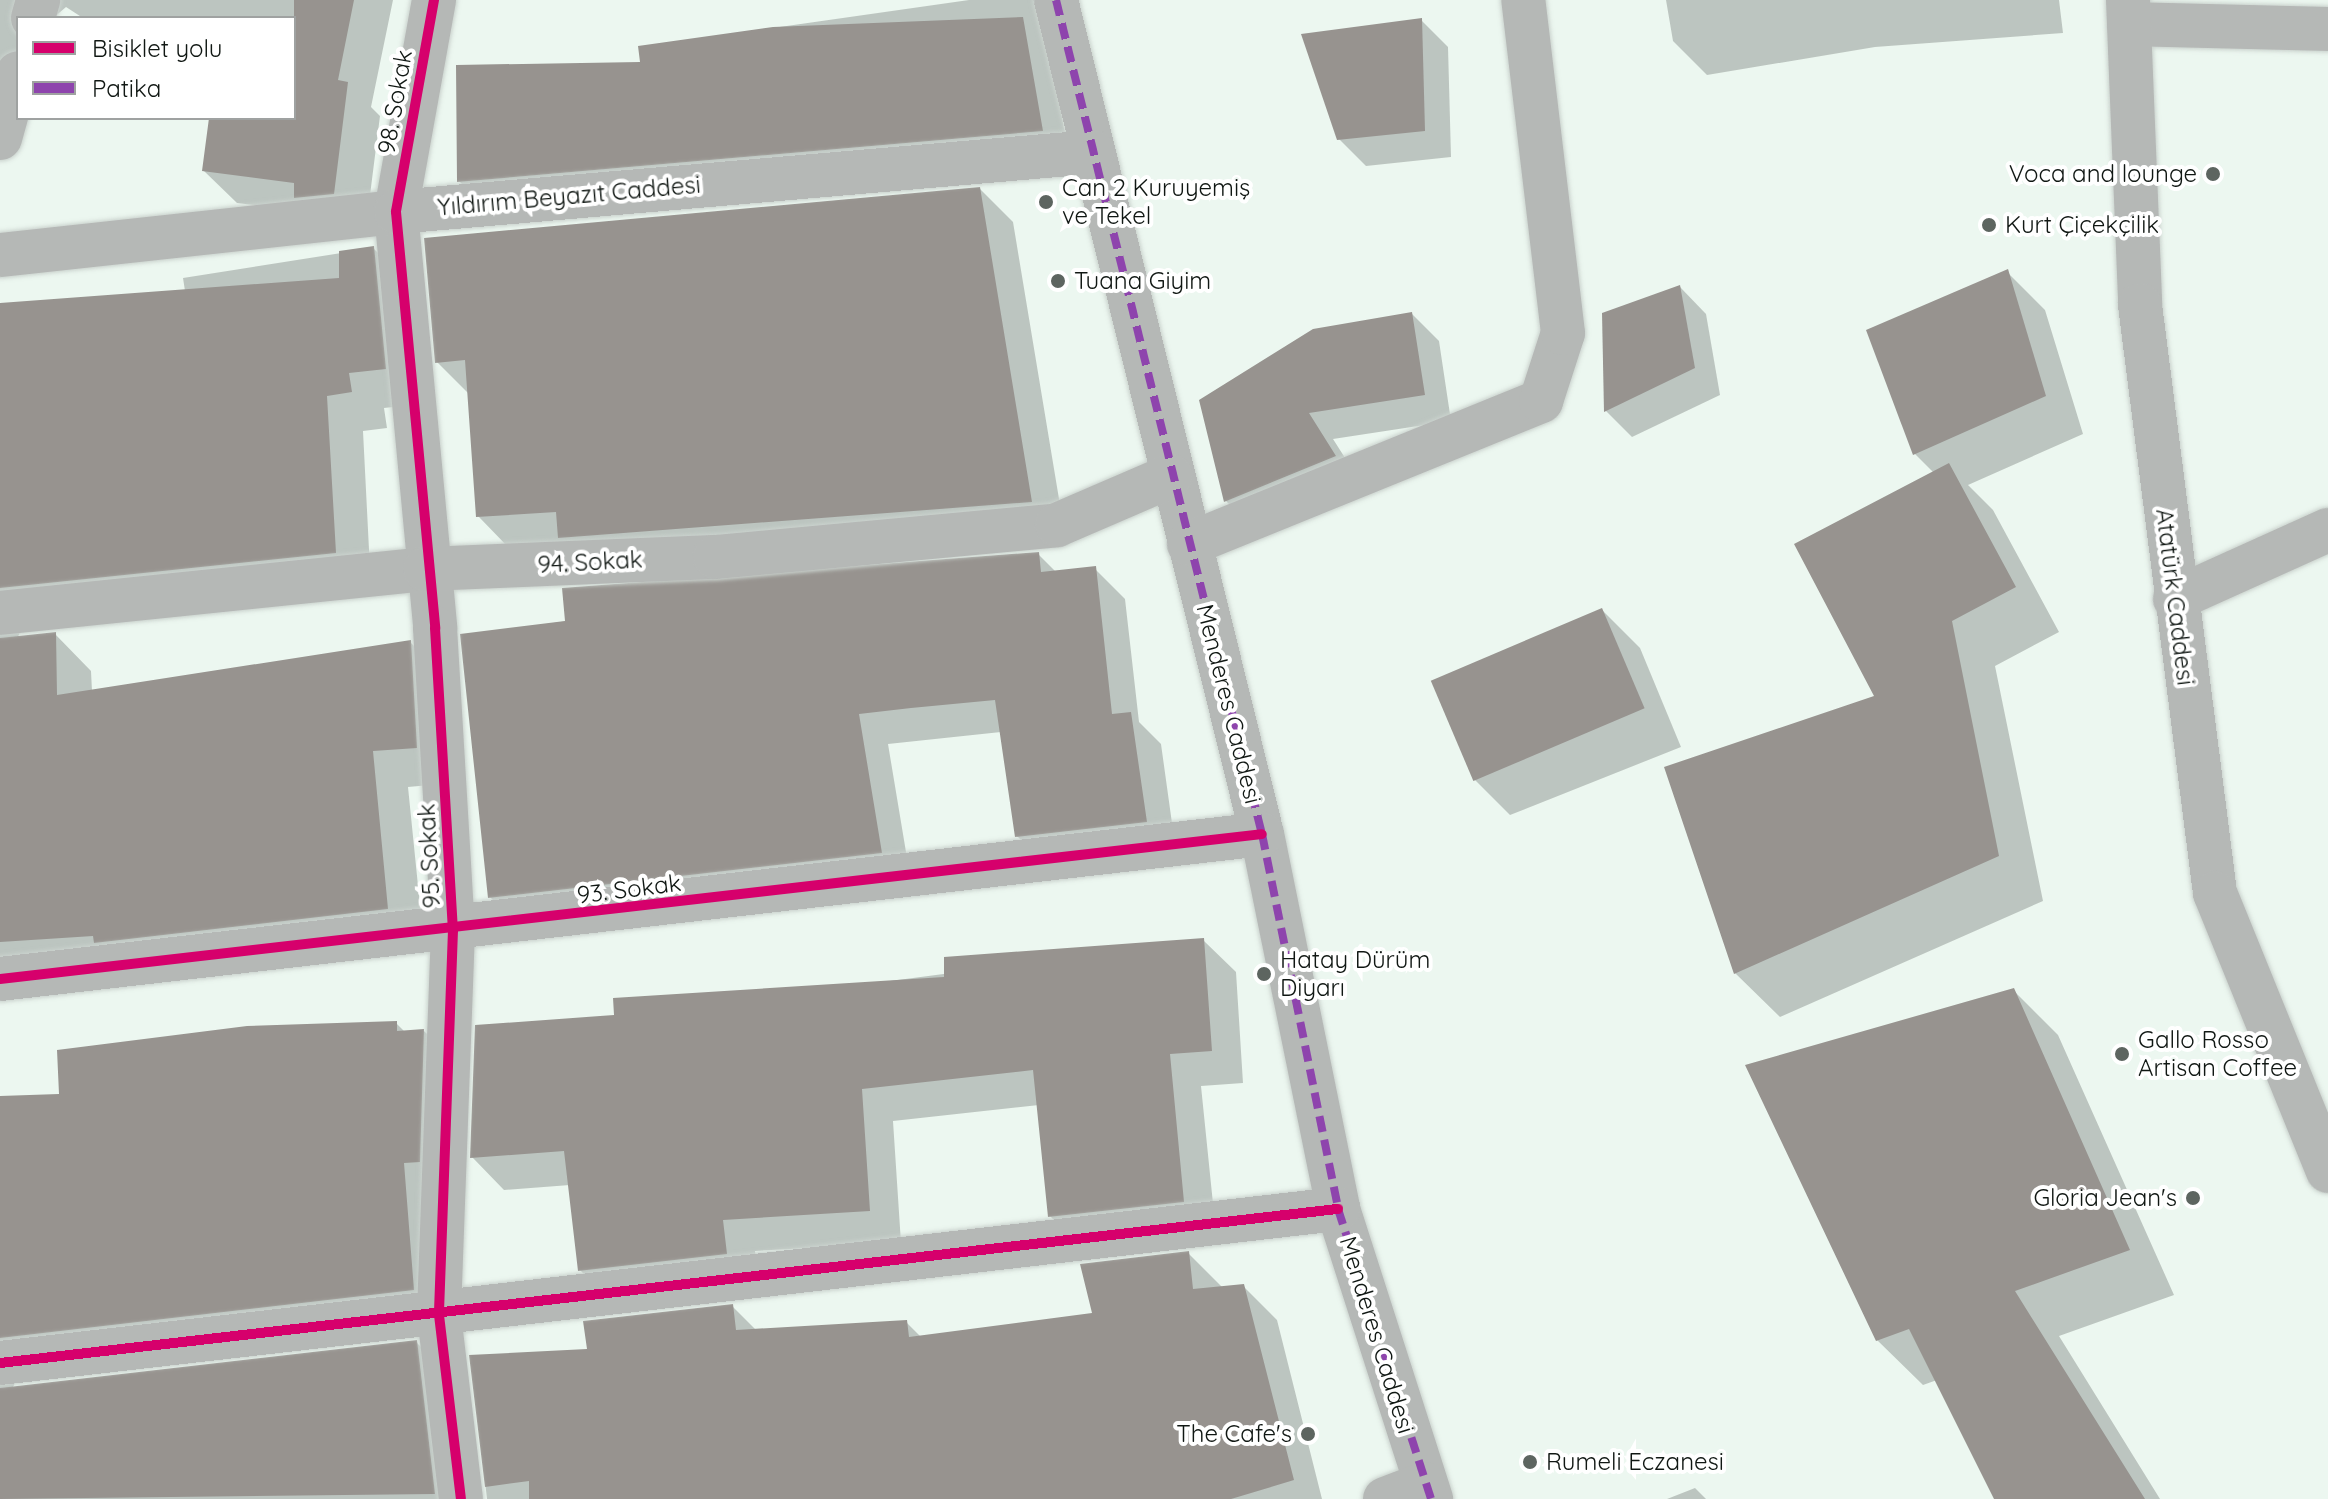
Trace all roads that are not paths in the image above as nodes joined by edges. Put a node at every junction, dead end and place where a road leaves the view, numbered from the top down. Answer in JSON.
{"nodes":[{"id":1,"x":434,"y":0,"type":"edge"},
{"id":2,"x":1056,"y":0,"type":"edge"},
{"id":3,"x":1523,"y":0,"type":"edge"},
{"id":4,"x":2128,"y":12,"type":"edge"},
{"id":5,"x":2328,"y":29,"type":"edge"},
{"id":6,"x":16,"y":80,"type":"edge"},
{"id":7,"x":0,"y":138,"type":"edge"},
{"id":8,"x":1092,"y":152,"type":"junction"},
{"id":9,"x":396,"y":212,"type":"junction"},
{"id":10,"x":0,"y":255,"type":"edge"},
{"id":11,"x":1171,"y":476,"type":"junction"},
{"id":12,"x":2328,"y":530,"type":"edge"},
{"id":13,"x":1189,"y":544,"type":"junction"},
{"id":14,"x":425,"y":569,"type":"junction"},
{"id":15,"x":2175,"y":599,"type":"junction"},
{"id":16,"x":0,"y":613,"type":"edge"},
{"id":17,"x":1262,"y":834,"type":"junction"},
{"id":18,"x":453,"y":930,"type":"junction"},
{"id":19,"x":0,"y":979,"type":"edge"},
{"id":20,"x":2328,"y":1171,"type":"edge"},
{"id":21,"x":1338,"y":1209,"type":"junction"},
{"id":22,"x":439,"y":1315,"type":"junction"},
{"id":23,"x":0,"y":1363,"type":"edge"},
{"id":24,"x":1413,"y":1494,"type":"edge"},
{"id":25,"x":461,"y":1499,"type":"edge"}],
"edges":[{"from":1,"to":9,"type":"street","name":"98. Sokak"},
{"from":2,"to":8,"type":"street","name":"Menderes Caddesi"},
{"from":3,"to":13,"type":"street"},
{"from":4,"to":5,"type":"street"},
{"from":4,"to":15,"type":"street","name":"Atatürk Caddesi"},
{"from":6,"to":7,"type":"street"},
{"from":8,"to":9,"type":"street","name":"Yıldırım Beyazıt Caddesi"},
{"from":8,"to":11,"type":"street","name":"Menderes Caddesi"},
{"from":9,"to":10,"type":"street","name":"Yıldırım Beyazıt Caddesi"},
{"from":9,"to":14,"type":"street","name":"95. Sokak"},
{"from":11,"to":13,"type":"street","name":"Menderes Caddesi"},
{"from":11,"to":14,"type":"street","name":"94. Sokak"},
{"from":12,"to":15,"type":"street"},
{"from":13,"to":17,"type":"street","name":"Menderes Caddesi"},
{"from":14,"to":16,"type":"street","name":"94. Sokak"},
{"from":14,"to":18,"type":"street","name":"95. Sokak"},
{"from":15,"to":20,"type":"street","name":"Atatürk Caddesi"},
{"from":17,"to":18,"type":"street","name":"93. Sokak"},
{"from":17,"to":21,"type":"street","name":"Menderes Caddesi"},
{"from":18,"to":19,"type":"street","name":"93. Sokak"},
{"from":18,"to":22,"type":"street","name":"95. Sokak"},
{"from":21,"to":22,"type":"street"},
{"from":21,"to":24,"type":"street","name":"Menderes Caddesi"},
{"from":22,"to":23,"type":"street"},
{"from":22,"to":25,"type":"street","name":"95. Sokak"}]}
